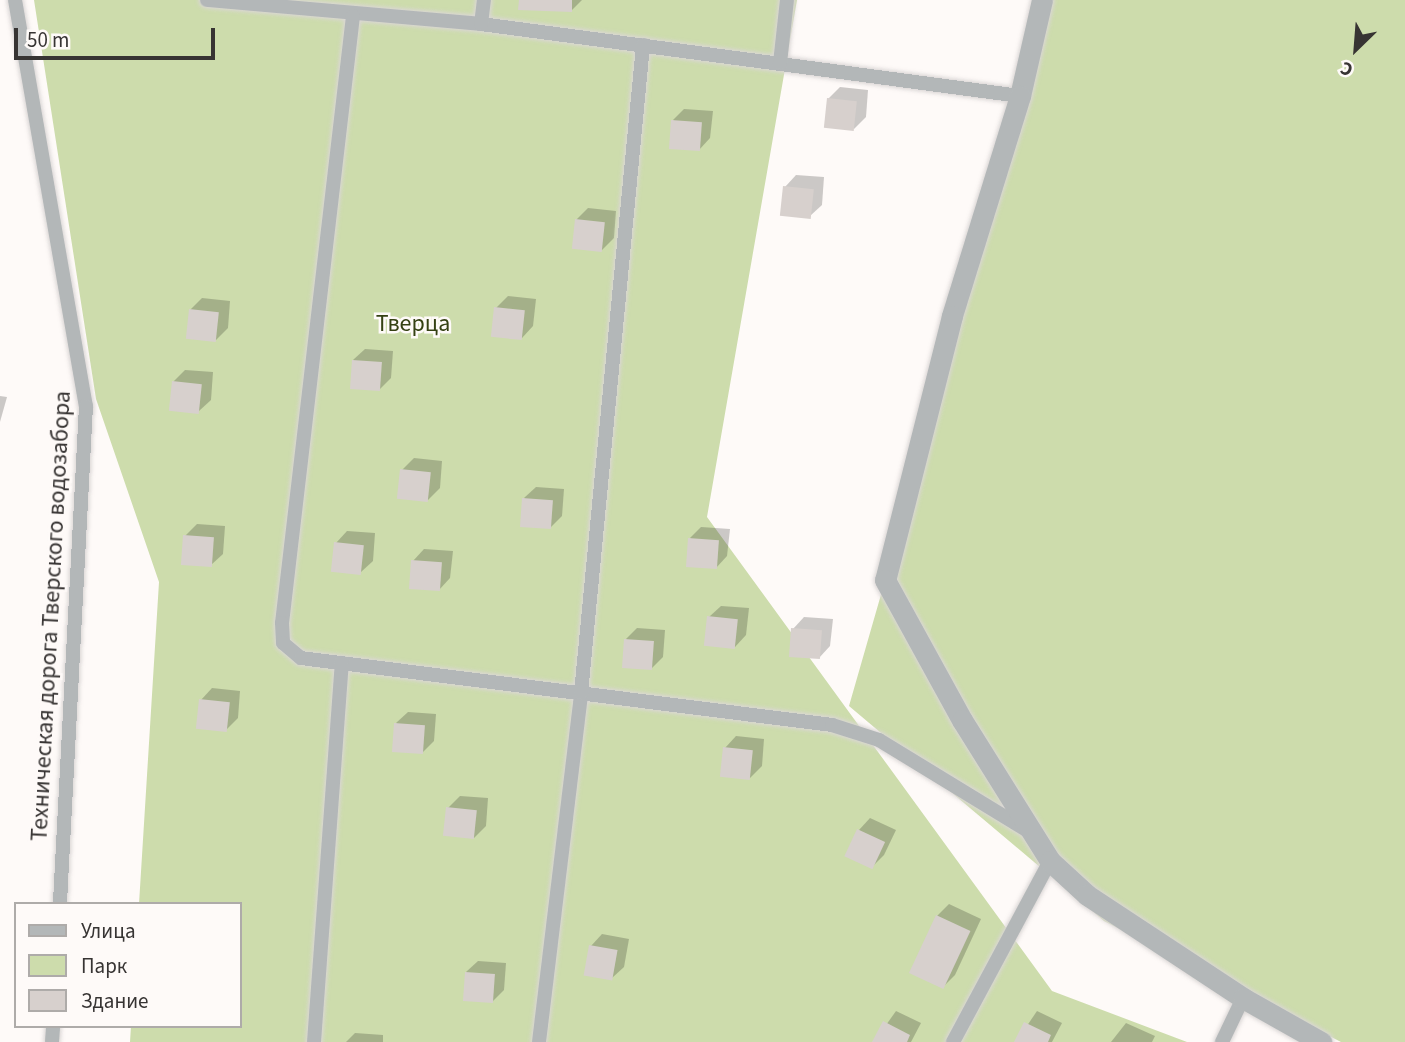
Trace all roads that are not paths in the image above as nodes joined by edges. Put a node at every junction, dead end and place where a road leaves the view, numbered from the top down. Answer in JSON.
{"nodes":[{"id":1,"x":15,"y":0,"type":"edge"},
{"id":2,"x":207,"y":0,"type":"edge"},
{"id":3,"x":484,"y":0,"type":"edge"},
{"id":4,"x":786,"y":0,"type":"edge"},
{"id":5,"x":1042,"y":0,"type":"edge"},
{"id":6,"x":353,"y":16,"type":"junction"},
{"id":7,"x":481,"y":24,"type":"junction"},
{"id":8,"x":643,"y":45,"type":"junction"},
{"id":9,"x":780,"y":63,"type":"junction"},
{"id":10,"x":1020,"y":96,"type":"junction"},
{"id":11,"x":342,"y":663,"type":"junction"},
{"id":12,"x":581,"y":693,"type":"junction"},
{"id":13,"x":1034,"y":835,"type":"junction"},
{"id":14,"x":1050,"y":861,"type":"junction"},
{"id":15,"x":60,"y":902,"type":"edge"},
{"id":16,"x":1243,"y":998,"type":"junction"},
{"id":17,"x":314,"y":1042,"type":"edge"},
{"id":18,"x":539,"y":1042,"type":"edge"},
{"id":19,"x":953,"y":1042,"type":"edge"},
{"id":20,"x":1222,"y":1042,"type":"edge"},
{"id":21,"x":1321,"y":1042,"type":"edge"}],
"edges":[{"from":1,"to":15,"type":"lane","name":"Техническая дорога Тверского водозабора"},
{"from":2,"to":6,"type":"lane"},
{"from":3,"to":7,"type":"lane"},
{"from":4,"to":9,"type":"lane"},
{"from":5,"to":10,"type":"street"},
{"from":6,"to":7,"type":"lane"},
{"from":6,"to":11,"type":"lane"},
{"from":7,"to":8,"type":"lane"},
{"from":8,"to":9,"type":"lane"},
{"from":8,"to":12,"type":"lane"},
{"from":9,"to":10,"type":"lane"},
{"from":10,"to":13,"type":"street"},
{"from":11,"to":12,"type":"lane"},
{"from":11,"to":17,"type":"lane"},
{"from":12,"to":13,"type":"lane"},
{"from":12,"to":18,"type":"lane"},
{"from":13,"to":14,"type":"street"},
{"from":14,"to":16,"type":"street"},
{"from":14,"to":19,"type":"lane"},
{"from":16,"to":20,"type":"lane"},
{"from":16,"to":21,"type":"street"}]}
